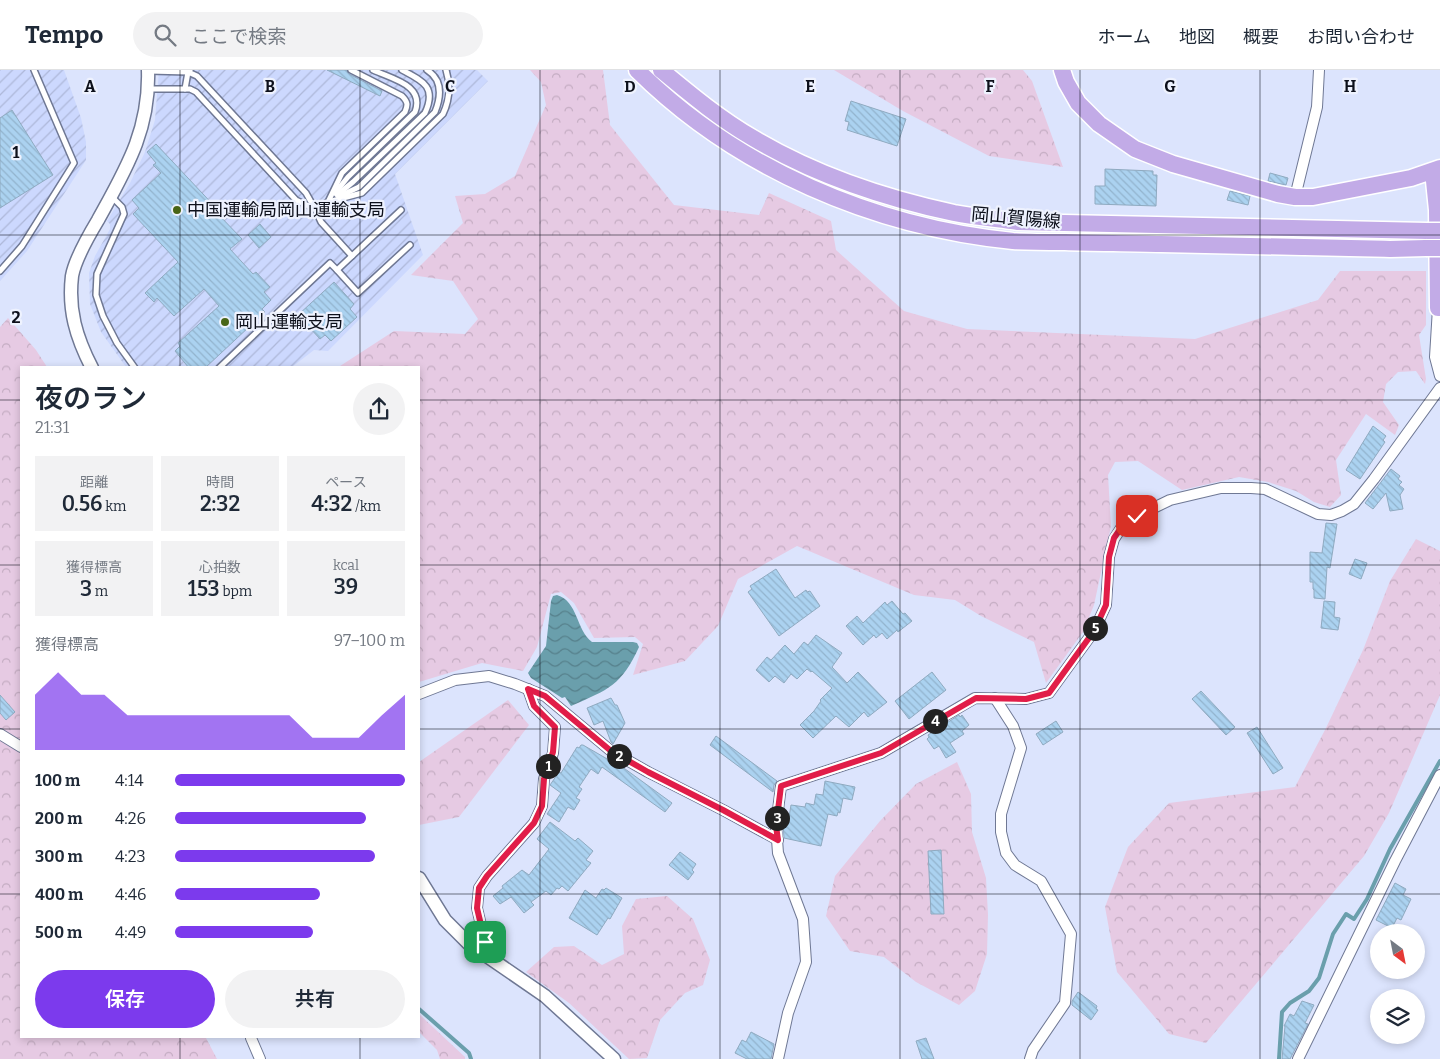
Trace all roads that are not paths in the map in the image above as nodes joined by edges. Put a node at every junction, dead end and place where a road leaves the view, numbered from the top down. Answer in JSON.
{"nodes":[{"id":1,"x":34,"y":70,"type":"edge"},
{"id":2,"x":148,"y":70,"type":"edge"},
{"id":3,"x":351,"y":70,"type":"edge"},
{"id":4,"x":374,"y":70,"type":"edge"},
{"id":5,"x":402,"y":70,"type":"edge"},
{"id":6,"x":427,"y":70,"type":"edge"},
{"id":7,"x":446,"y":70,"type":"edge"},
{"id":8,"x":638,"y":70,"type":"edge"},
{"id":9,"x":661,"y":70,"type":"edge"},
{"id":10,"x":1062,"y":70,"type":"edge"},
{"id":11,"x":1319,"y":70,"type":"edge"},
{"id":12,"x":189,"y":71,"type":"edge"},
{"id":13,"x":148,"y":89,"type":"junction"},
{"id":14,"x":185,"y":89,"type":"junction"},
{"id":15,"x":1436,"y":170,"type":"edge"},
{"id":16,"x":111,"y":196,"type":"junction"},
{"id":17,"x":1295,"y":197,"type":"junction"},
{"id":18,"x":328,"y":202,"type":"junction"},
{"id":19,"x":315,"y":209,"type":"junction"},
{"id":20,"x":401,"y":210,"type":"dead end"},
{"id":21,"x":1433,"y":227,"type":"edge"},
{"id":22,"x":410,"y":245,"type":"dead end"},
{"id":23,"x":1433,"y":248,"type":"edge"},
{"id":24,"x":352,"y":256,"type":"junction"},
{"id":25,"x":337,"y":270,"type":"junction"},
{"id":26,"x":0,"y":271,"type":"edge"},
{"id":27,"x":1439,"y":308,"type":"edge"},
{"id":28,"x":91,"y":366,"type":"edge"},
{"id":29,"x":134,"y":366,"type":"edge"},
{"id":30,"x":222,"y":366,"type":"edge"},
{"id":31,"x":1440,"y":376,"type":"edge"},
{"id":32,"x":1440,"y":388,"type":"edge"},
{"id":33,"x":528,"y":689,"type":"junction"},
{"id":34,"x":420,"y":694,"type":"edge"},
{"id":35,"x":995,"y":698,"type":"junction"},
{"id":36,"x":0,"y":734,"type":"edge"},
{"id":37,"x":20,"y":746,"type":"edge"},
{"id":38,"x":1440,"y":775,"type":"edge"},
{"id":39,"x":778,"y":840,"type":"junction"},
{"id":40,"x":420,"y":880,"type":"edge"},
{"id":41,"x":482,"y":954,"type":"junction"},
{"id":42,"x":250,"y":1038,"type":"edge"},
{"id":43,"x":260,"y":1059,"type":"edge"},
{"id":44,"x":614,"y":1059,"type":"edge"},
{"id":45,"x":778,"y":1059,"type":"edge"},
{"id":46,"x":1030,"y":1059,"type":"edge"},
{"id":47,"x":1298,"y":1059,"type":"edge"}],
"edges":[{"from":1,"to":26,"type":"lane"},
{"from":2,"to":12,"type":"lane"},
{"from":2,"to":13,"type":"street"},
{"from":3,"to":18,"type":"lane"},
{"from":4,"to":18,"type":"lane"},
{"from":5,"to":18,"type":"lane"},
{"from":6,"to":18,"type":"lane"},
{"from":7,"to":18,"type":"lane"},
{"from":8,"to":23,"type":"main road","name":"岡山賀陽線"},
{"from":9,"to":21,"type":"main road","name":"岡山賀陽線"},
{"from":10,"to":17,"type":"main road"},
{"from":11,"to":17,"type":"street"},
{"from":12,"to":14,"type":"lane"},
{"from":12,"to":19,"type":"lane"},
{"from":13,"to":14,"type":"lane"},
{"from":13,"to":16,"type":"street"},
{"from":14,"to":19,"type":"lane"},
{"from":15,"to":17,"type":"main road"},
{"from":15,"to":27,"type":"main road"},
{"from":16,"to":28,"type":"street"},
{"from":16,"to":29,"type":"lane"},
{"from":18,"to":19,"type":"lane"},
{"from":19,"to":24,"type":"lane"},
{"from":20,"to":24,"type":"lane"},
{"from":22,"to":25,"type":"lane"},
{"from":24,"to":25,"type":"lane"},
{"from":25,"to":30,"type":"lane"},
{"from":27,"to":31,"type":"street"},
{"from":32,"to":35,"type":"street"},
{"from":33,"to":34,"type":"street"},
{"from":33,"to":39,"type":"street"},
{"from":33,"to":41,"type":"street"},
{"from":35,"to":39,"type":"street"},
{"from":35,"to":46,"type":"street"},
{"from":36,"to":37,"type":"street"},
{"from":38,"to":47,"type":"street"},
{"from":39,"to":45,"type":"street"},
{"from":40,"to":41,"type":"street"},
{"from":41,"to":44,"type":"street"},
{"from":42,"to":43,"type":"street"}]}
